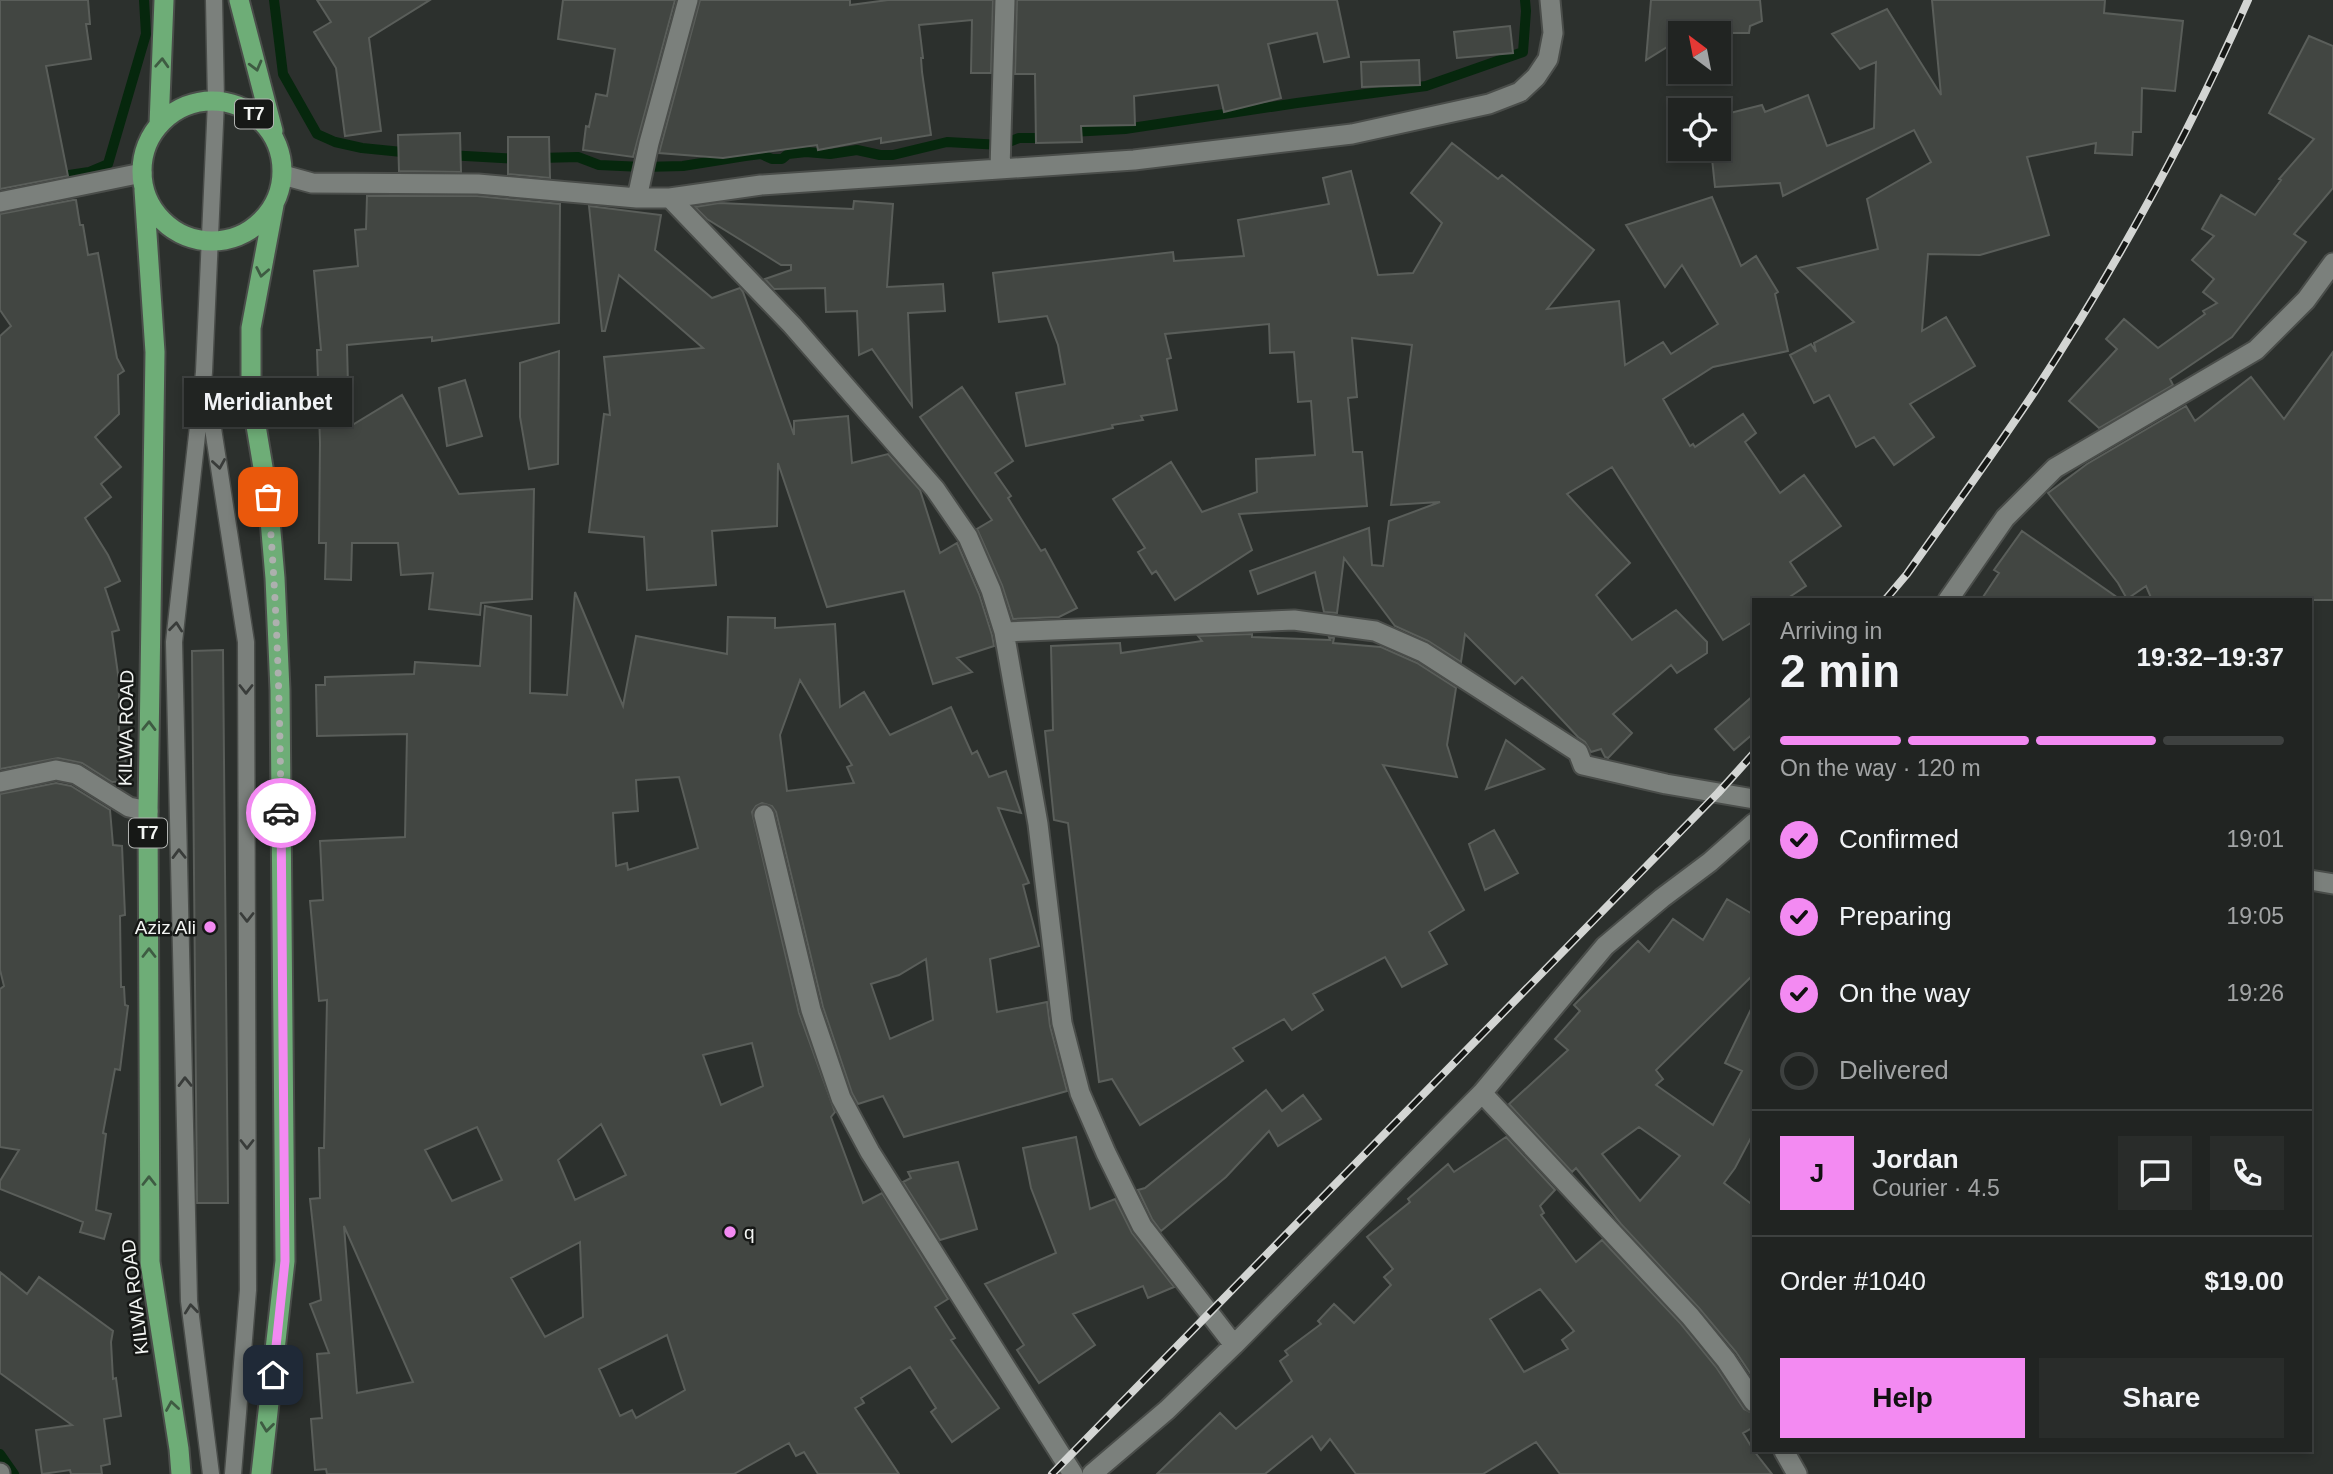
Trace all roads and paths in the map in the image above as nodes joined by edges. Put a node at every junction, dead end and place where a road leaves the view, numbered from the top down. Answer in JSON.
{"nodes":[{"id":1,"x":164,"y":0,"type":"edge"},
{"id":2,"x":214,"y":0,"type":"edge"},
{"id":3,"x":239,"y":0,"type":"edge"},
{"id":4,"x":688,"y":0,"type":"edge"},
{"id":5,"x":1005,"y":0,"type":"edge"},
{"id":6,"x":1550,"y":0,"type":"edge"},
{"id":7,"x":216,"y":101,"type":"junction"},
{"id":8,"x":159,"y":125,"type":"junction"},
{"id":9,"x":275,"y":137,"type":"junction"},
{"id":10,"x":1000,"y":169,"type":"junction"},
{"id":11,"x":283,"y":175,"type":"junction"},
{"id":12,"x":143,"y":181,"type":"junction"},
{"id":13,"x":637,"y":198,"type":"junction"},
{"id":14,"x":670,"y":198,"type":"junction"},
{"id":15,"x":0,"y":202,"type":"edge"},
{"id":16,"x":274,"y":205,"type":"junction"},
{"id":17,"x":210,"y":241,"type":"junction"},
{"id":18,"x":2333,"y":263,"type":"edge"},
{"id":19,"x":204,"y":372,"type":"junction"},
{"id":20,"x":1949,"y":598,"type":"edge"},
{"id":21,"x":1004,"y":632,"type":"junction"},
{"id":22,"x":0,"y":782,"type":"edge"},
{"id":23,"x":1752,"y":799,"type":"edge"},
{"id":24,"x":148,"y":811,"type":"junction"},
{"id":25,"x":764,"y":815,"type":"dead end"},
{"id":26,"x":1752,"y":825,"type":"edge"},
{"id":27,"x":2312,"y":880,"type":"edge"},
{"id":28,"x":2333,"y":884,"type":"edge"},
{"id":29,"x":1482,"y":1093,"type":"junction"},
{"id":30,"x":1234,"y":1345,"type":"junction"},
{"id":31,"x":1752,"y":1399,"type":"edge"},
{"id":32,"x":1785,"y":1452,"type":"edge"},
{"id":33,"x":181,"y":1474,"type":"edge"},
{"id":34,"x":211,"y":1474,"type":"edge"},
{"id":35,"x":233,"y":1474,"type":"edge"},
{"id":36,"x":261,"y":1474,"type":"edge"},
{"id":37,"x":1073,"y":1474,"type":"edge"},
{"id":38,"x":1092,"y":1474,"type":"edge"},
{"id":39,"x":1797,"y":1474,"type":"edge"}],
"edges":[{"from":8,"to":1,"type":"highway","number":"T7","one_way":true},
{"from":2,"to":7,"type":"lane"},
{"from":3,"to":9,"type":"highway","number":"T7","one_way":true},
{"from":4,"to":13,"type":"street"},
{"from":5,"to":10,"type":"street"},
{"from":6,"to":10,"type":"street"},
{"from":7,"to":8,"type":"highway","number":"T7"},
{"from":7,"to":9,"type":"highway","number":"T7"},
{"from":7,"to":17,"type":"lane"},
{"from":8,"to":12,"type":"highway","number":"T7"},
{"from":9,"to":11,"type":"highway","number":"T7"},
{"from":10,"to":14,"type":"street"},
{"from":11,"to":13,"type":"street"},
{"from":11,"to":16,"type":"highway","number":"T7"},
{"from":12,"to":15,"type":"street"},
{"from":12,"to":17,"type":"highway","number":"T7"},
{"from":24,"to":12,"type":"highway","name":"KILWA ROAD","number":"T7","one_way":true},
{"from":13,"to":14,"type":"street"},
{"from":14,"to":21,"type":"street"},
{"from":16,"to":17,"type":"highway","number":"T7"},
{"from":16,"to":36,"type":"highway","number":"T7","one_way":true},
{"from":17,"to":19,"type":"lane"},
{"from":18,"to":20,"type":"street"},
{"from":34,"to":19,"type":"lane","one_way":true},
{"from":19,"to":35,"type":"lane","one_way":true},
{"from":21,"to":23,"type":"street"},
{"from":21,"to":30,"type":"street"},
{"from":22,"to":24,"type":"street"},
{"from":33,"to":24,"type":"highway","name":"KILWA ROAD","number":"T7","one_way":true},
{"from":25,"to":37,"type":"street"},
{"from":26,"to":29,"type":"street"},
{"from":27,"to":28,"type":"street"},
{"from":29,"to":30,"type":"street"},
{"from":29,"to":31,"type":"street"},
{"from":30,"to":38,"type":"street"},
{"from":32,"to":39,"type":"street"}]}
